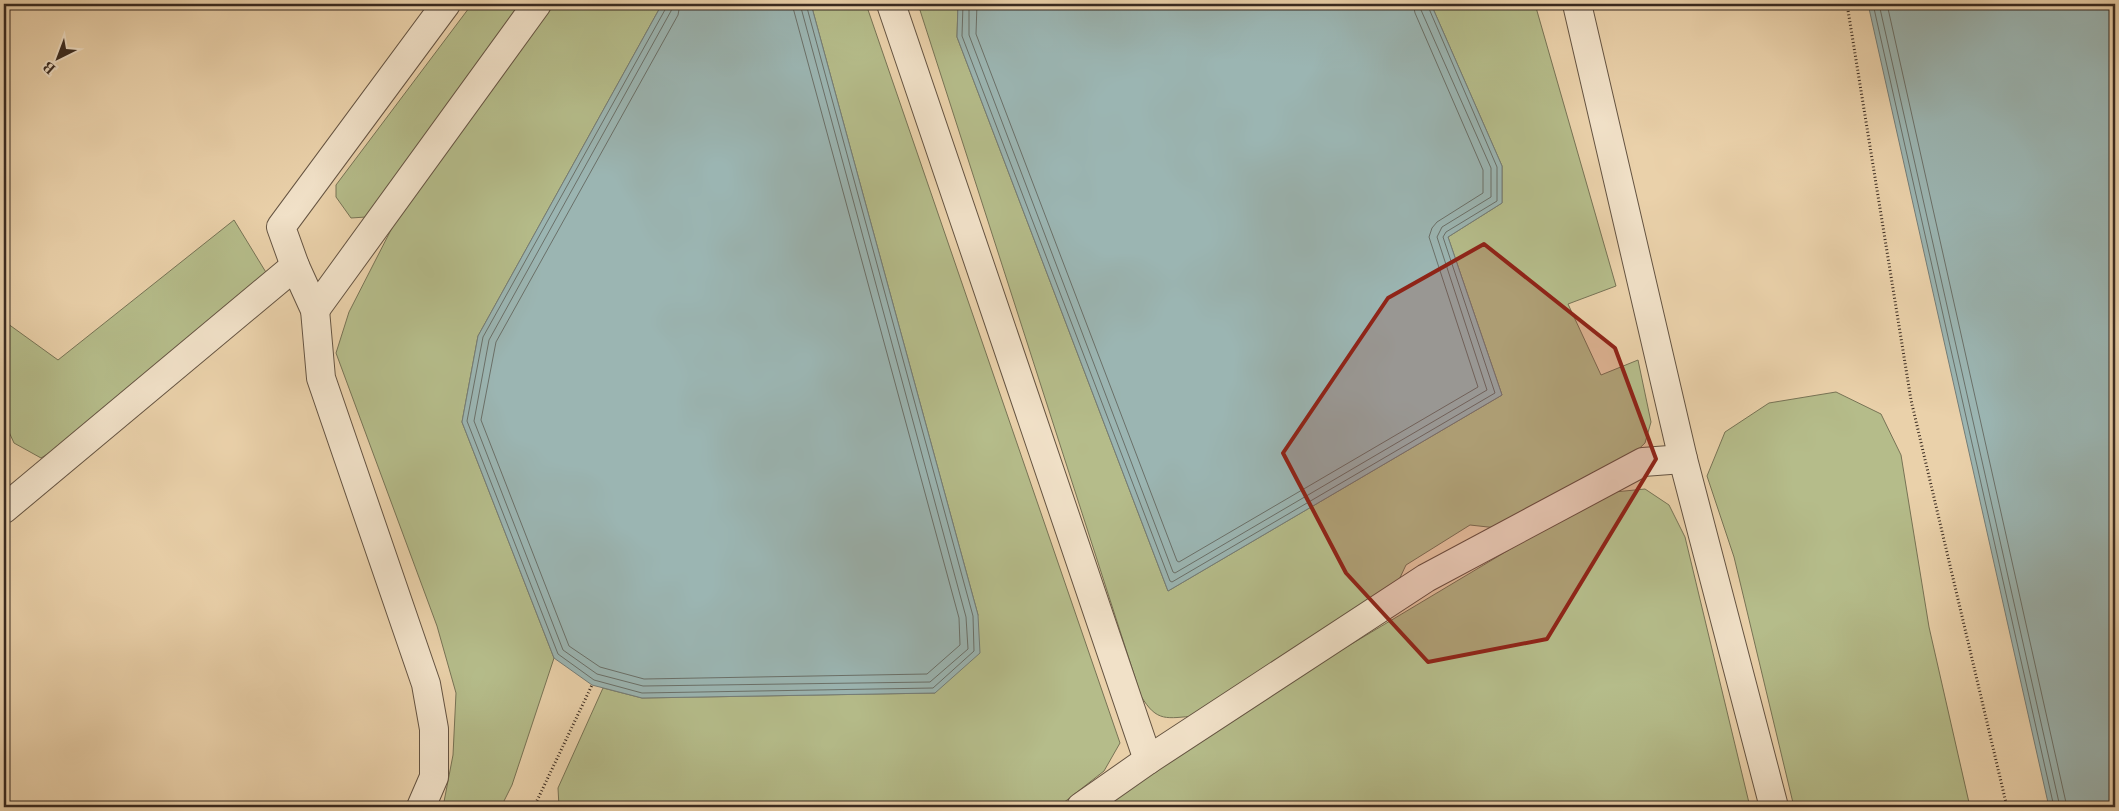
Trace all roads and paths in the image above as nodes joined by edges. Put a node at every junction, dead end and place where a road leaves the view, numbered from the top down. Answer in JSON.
{"nodes":[{"id":1,"x":446,"y":4,"type":"edge"},
{"id":2,"x":537,"y":4,"type":"edge"},
{"id":3,"x":891,"y":4,"type":"edge"},
{"id":4,"x":1577,"y":4,"type":"edge"},
{"id":5,"x":1847,"y":4,"type":"edge"},
{"id":6,"x":295,"y":266,"type":"junction"},
{"id":7,"x":315,"y":310,"type":"junction"},
{"id":8,"x":1683,"y":458,"type":"junction"},
{"id":9,"x":4,"y":509,"type":"edge"},
{"id":10,"x":592,"y":685,"type":"dead end"},
{"id":11,"x":1148,"y":760,"type":"junction"},
{"id":12,"x":421,"y":807,"type":"edge"},
{"id":13,"x":534,"y":807,"type":"edge"},
{"id":14,"x":1081,"y":807,"type":"edge"},
{"id":15,"x":1774,"y":807,"type":"edge"},
{"id":16,"x":2007,"y":807,"type":"edge"}],
"edges":[{"from":1,"to":6,"type":"lane"},
{"from":2,"to":7,"type":"lane"},
{"from":3,"to":11,"type":"lane"},
{"from":4,"to":8,"type":"lane"},
{"from":5,"to":16,"type":"path"},
{"from":6,"to":7,"type":"lane"},
{"from":6,"to":9,"type":"lane"},
{"from":7,"to":12,"type":"lane"},
{"from":8,"to":11,"type":"lane"},
{"from":8,"to":15,"type":"lane"},
{"from":10,"to":13,"type":"path"},
{"from":11,"to":14,"type":"lane"}]}
